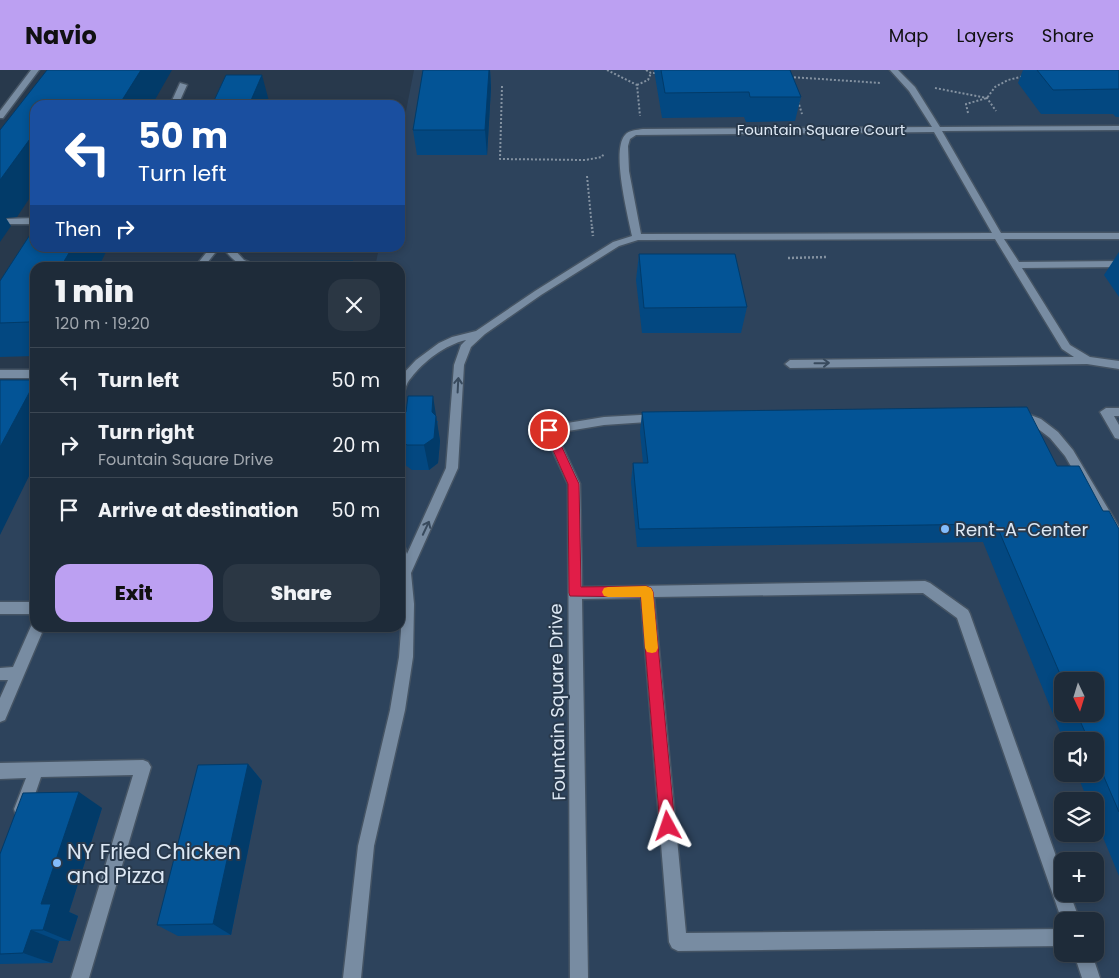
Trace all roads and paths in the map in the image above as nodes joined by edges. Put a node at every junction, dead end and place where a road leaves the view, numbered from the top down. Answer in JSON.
{"nodes":[{"id":1,"x":35,"y":70,"type":"edge"},
{"id":2,"x":608,"y":70,"type":"edge"},
{"id":3,"x":646,"y":70,"type":"edge"},
{"id":4,"x":894,"y":70,"type":"edge"},
{"id":5,"x":660,"y":73,"type":"edge"},
{"id":6,"x":651,"y":74,"type":"junction"},
{"id":7,"x":1026,"y":76,"type":"dead end"},
{"id":8,"x":183,"y":85,"type":"dead end"},
{"id":9,"x":638,"y":85,"type":"junction"},
{"id":10,"x":502,"y":86,"type":"dead end"},
{"id":11,"x":987,"y":98,"type":"dead end"},
{"id":12,"x":176,"y":100,"type":"edge"},
{"id":13,"x":0,"y":116,"type":"edge"},
{"id":14,"x":640,"y":124,"type":"dead end"},
{"id":15,"x":1119,"y":128,"type":"edge"},
{"id":16,"x":937,"y":129,"type":"junction"},
{"id":17,"x":585,"y":160,"type":"dead end"},
{"id":18,"x":587,"y":176,"type":"dead end"},
{"id":19,"x":30,"y":221,"type":"edge"},
{"id":20,"x":3,"y":222,"type":"dead end"},
{"id":21,"x":998,"y":236,"type":"junction"},
{"id":22,"x":1119,"y":236,"type":"edge"},
{"id":23,"x":636,"y":237,"type":"junction"},
{"id":24,"x":593,"y":239,"type":"dead end"},
{"id":25,"x":211,"y":252,"type":"edge"},
{"id":26,"x":232,"y":252,"type":"edge"},
{"id":27,"x":203,"y":262,"type":"edge"},
{"id":28,"x":241,"y":262,"type":"edge"},
{"id":29,"x":1119,"y":264,"type":"edge"},
{"id":30,"x":1016,"y":265,"type":"junction"},
{"id":31,"x":481,"y":332,"type":"junction"},
{"id":32,"x":1087,"y":360,"type":"junction"},
{"id":33,"x":790,"y":364,"type":"dead end"},
{"id":34,"x":1119,"y":365,"type":"edge"},
{"id":35,"x":0,"y":374,"type":"edge"},
{"id":36,"x":30,"y":374,"type":"edge"},
{"id":37,"x":405,"y":378,"type":"edge"},
{"id":38,"x":1119,"y":412,"type":"edge"},
{"id":39,"x":1011,"y":413,"type":"edge"},
{"id":40,"x":674,"y":417,"type":"edge"},
{"id":41,"x":1119,"y":435,"type":"edge"},
{"id":42,"x":1119,"y":538,"type":"edge"},
{"id":43,"x":405,"y":572,"type":"joint"},
{"id":44,"x":646,"y":592,"type":"junction"},
{"id":45,"x":575,"y":593,"type":"junction"},
{"id":46,"x":0,"y":608,"type":"edge"},
{"id":47,"x":30,"y":608,"type":"edge"},
{"id":48,"x":35,"y":632,"type":"edge"},
{"id":49,"x":18,"y":673,"type":"junction"},
{"id":50,"x":0,"y":674,"type":"edge"},
{"id":51,"x":0,"y":716,"type":"edge"},
{"id":52,"x":0,"y":771,"type":"edge"},
{"id":53,"x":36,"y":771,"type":"junction"},
{"id":54,"x":16,"y":825,"type":"edge"},
{"id":55,"x":1068,"y":912,"type":"edge"},
{"id":56,"x":1054,"y":938,"type":"edge"},
{"id":57,"x":1086,"y":962,"type":"edge"},
{"id":58,"x":80,"y":978,"type":"edge"},
{"id":59,"x":352,"y":978,"type":"edge"},
{"id":60,"x":579,"y":978,"type":"edge"},
{"id":61,"x":1091,"y":978,"type":"edge"}],
"edges":[{"from":1,"to":13,"type":"street"},
{"from":2,"to":9,"type":"path"},
{"from":3,"to":6,"type":"path"},
{"from":4,"to":16,"type":"street"},
{"from":5,"to":6,"type":"path"},
{"from":6,"to":9,"type":"path"},
{"from":7,"to":11,"type":"path"},
{"from":8,"to":12,"type":"street"},
{"from":9,"to":14,"type":"path"},
{"from":10,"to":17,"type":"path"},
{"from":15,"to":16,"type":"street","name":"Fountain Square Court"},
{"from":16,"to":21,"type":"street"},
{"from":16,"to":23,"type":"street","name":"Fountain Square Court"},
{"from":18,"to":24,"type":"path"},
{"from":19,"to":20,"type":"street"},
{"from":21,"to":22,"type":"street"},
{"from":21,"to":23,"type":"street"},
{"from":21,"to":30,"type":"street"},
{"from":23,"to":31,"type":"street"},
{"from":25,"to":27,"type":"street"},
{"from":26,"to":28,"type":"street"},
{"from":29,"to":30,"type":"street"},
{"from":30,"to":32,"type":"street"},
{"from":31,"to":37,"type":"street"},
{"from":43,"to":31,"type":"street","one_way":true},
{"from":33,"to":32,"type":"street","one_way":true},
{"from":32,"to":34,"type":"street"},
{"from":35,"to":36,"type":"street"},
{"from":38,"to":41,"type":"street"},
{"from":39,"to":42,"type":"street"},
{"from":40,"to":45,"type":"street","name":"Fountain Square Drive"},
{"from":43,"to":59,"type":"street"},
{"from":44,"to":45,"type":"street"},
{"from":44,"to":55,"type":"street"},
{"from":44,"to":56,"type":"street"},
{"from":45,"to":60,"type":"street","name":"Fountain Square Drive"},
{"from":46,"to":47,"type":"street"},
{"from":48,"to":49,"type":"street"},
{"from":49,"to":50,"type":"street"},
{"from":49,"to":51,"type":"street"},
{"from":52,"to":53,"type":"street"},
{"from":53,"to":54,"type":"street"},
{"from":53,"to":58,"type":"street"},
{"from":57,"to":61,"type":"street"}]}
